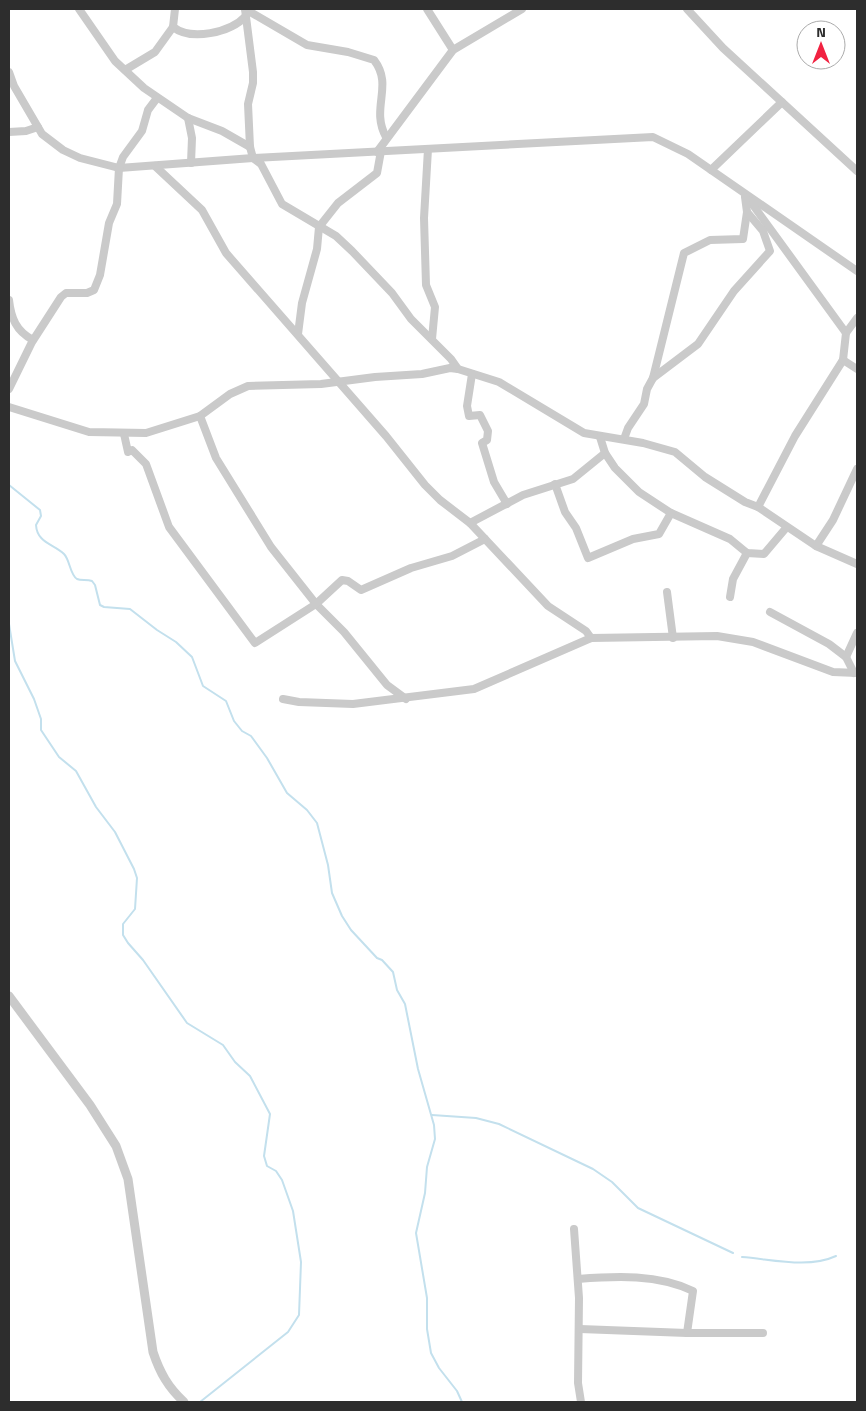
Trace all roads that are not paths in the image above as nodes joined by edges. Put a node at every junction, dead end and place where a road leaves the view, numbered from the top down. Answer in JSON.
{"nodes":[{"id":1,"x":79,"y":9,"type":"edge"},
{"id":2,"x":175,"y":9,"type":"edge"},
{"id":3,"x":427,"y":9,"type":"edge"},
{"id":4,"x":522,"y":9,"type":"edge"},
{"id":5,"x":687,"y":9,"type":"edge"},
{"id":6,"x":245,"y":12,"type":"edge"},
{"id":7,"x":173,"y":27,"type":"junction"},
{"id":8,"x":454,"y":50,"type":"junction"},
{"id":9,"x":124,"y":70,"type":"junction"},
{"id":10,"x":9,"y":72,"type":"edge"},
{"id":11,"x":157,"y":98,"type":"junction"},
{"id":12,"x":782,"y":102,"type":"junction"},
{"id":13,"x":188,"y":118,"type":"junction"},
{"id":14,"x":38,"y":127,"type":"junction"},
{"id":15,"x":9,"y":132,"type":"edge"},
{"id":16,"x":386,"y":137,"type":"junction"},
{"id":17,"x":250,"y":147,"type":"junction"},
{"id":18,"x":428,"y":149,"type":"junction"},
{"id":19,"x":379,"y":151,"type":"junction"},
{"id":20,"x":253,"y":158,"type":"junction"},
{"id":21,"x":191,"y":163,"type":"junction"},
{"id":22,"x":154,"y":166,"type":"junction"},
{"id":23,"x":119,"y":168,"type":"junction"},
{"id":24,"x":711,"y":170,"type":"junction"},
{"id":25,"x":857,"y":171,"type":"edge"},
{"id":26,"x":745,"y":195,"type":"junction"},
{"id":27,"x":747,"y":212,"type":"junction"},
{"id":28,"x":319,"y":227,"type":"junction"},
{"id":29,"x":857,"y":271,"type":"edge"},
{"id":30,"x":9,"y":300,"type":"edge"},
{"id":31,"x":857,"y":318,"type":"edge"},
{"id":32,"x":846,"y":333,"type":"junction"},
{"id":33,"x":298,"y":334,"type":"junction"},
{"id":34,"x":432,"y":339,"type":"junction"},
{"id":35,"x":33,"y":340,"type":"junction"},
{"id":36,"x":843,"y":360,"type":"junction"},
{"id":37,"x":458,"y":369,"type":"junction"},
{"id":38,"x":857,"y":370,"type":"edge"},
{"id":39,"x":472,"y":374,"type":"junction"},
{"id":40,"x":654,"y":378,"type":"junction"},
{"id":41,"x":339,"y":381,"type":"junction"},
{"id":42,"x":9,"y":389,"type":"edge"},
{"id":43,"x":9,"y":407,"type":"edge"},
{"id":44,"x":200,"y":416,"type":"junction"},
{"id":45,"x":124,"y":434,"type":"junction"},
{"id":46,"x":600,"y":437,"type":"junction"},
{"id":47,"x":624,"y":439,"type":"junction"},
{"id":48,"x":605,"y":453,"type":"junction"},
{"id":49,"x":857,"y":469,"type":"edge"},
{"id":50,"x":555,"y":484,"type":"junction"},
{"id":51,"x":507,"y":504,"type":"junction"},
{"id":52,"x":758,"y":507,"type":"junction"},
{"id":53,"x":671,"y":513,"type":"junction"},
{"id":54,"x":470,"y":523,"type":"junction"},
{"id":55,"x":786,"y":528,"type":"junction"},
{"id":56,"x":485,"y":539,"type":"junction"},
{"id":57,"x":816,"y":546,"type":"junction"},
{"id":58,"x":747,"y":553,"type":"junction"},
{"id":59,"x":857,"y":564,"type":"edge"},
{"id":60,"x":667,"y":592,"type":"dead end"},
{"id":61,"x":730,"y":597,"type":"dead end"},
{"id":62,"x":316,"y":604,"type":"junction"},
{"id":63,"x":770,"y":612,"type":"dead end"},
{"id":64,"x":857,"y":633,"type":"edge"},
{"id":65,"x":591,"y":638,"type":"junction"},
{"id":66,"x":673,"y":638,"type":"junction"},
{"id":67,"x":846,"y":657,"type":"junction"},
{"id":68,"x":856,"y":673,"type":"edge"},
{"id":69,"x":284,"y":699,"type":"dead end"},
{"id":70,"x":406,"y":699,"type":"junction"},
{"id":71,"x":9,"y":996,"type":"edge"},
{"id":72,"x":574,"y":1229,"type":"dead end"},
{"id":73,"x":578,"y":1279,"type":"junction"},
{"id":74,"x":580,"y":1329,"type":"junction"},
{"id":75,"x":687,"y":1333,"type":"junction"},
{"id":76,"x":763,"y":1333,"type":"dead end"},
{"id":77,"x":184,"y":1402,"type":"edge"},
{"id":78,"x":581,"y":1402,"type":"edge"}],
"edges":[{"from":1,"to":9,"type":"street"},
{"from":2,"to":7,"type":"street"},
{"from":3,"to":8,"type":"street"},
{"from":4,"to":8,"type":"street"},
{"from":5,"to":12,"type":"street"},
{"from":6,"to":7,"type":"street"},
{"from":6,"to":16,"type":"street"},
{"from":6,"to":17,"type":"street"},
{"from":7,"to":9,"type":"street"},
{"from":8,"to":16,"type":"street"},
{"from":9,"to":11,"type":"street"},
{"from":10,"to":14,"type":"street"},
{"from":11,"to":13,"type":"street"},
{"from":11,"to":23,"type":"street"},
{"from":12,"to":24,"type":"street"},
{"from":12,"to":25,"type":"street"},
{"from":13,"to":17,"type":"street"},
{"from":13,"to":21,"type":"street"},
{"from":14,"to":15,"type":"street"},
{"from":14,"to":23,"type":"street"},
{"from":16,"to":19,"type":"street"},
{"from":17,"to":20,"type":"street"},
{"from":18,"to":19,"type":"street"},
{"from":18,"to":24,"type":"street"},
{"from":18,"to":34,"type":"street"},
{"from":19,"to":20,"type":"street"},
{"from":19,"to":28,"type":"street"},
{"from":20,"to":21,"type":"street"},
{"from":20,"to":28,"type":"street"},
{"from":21,"to":22,"type":"street"},
{"from":22,"to":23,"type":"street"},
{"from":22,"to":33,"type":"street"},
{"from":23,"to":35,"type":"street"},
{"from":24,"to":26,"type":"street"},
{"from":26,"to":27,"type":"street"},
{"from":26,"to":29,"type":"street"},
{"from":26,"to":32,"type":"street"},
{"from":27,"to":40,"type":"street"},
{"from":27,"to":40,"type":"street"},
{"from":28,"to":33,"type":"street"},
{"from":28,"to":34,"type":"street"},
{"from":30,"to":35,"type":"street"},
{"from":31,"to":32,"type":"street"},
{"from":32,"to":36,"type":"street"},
{"from":33,"to":41,"type":"street"},
{"from":34,"to":37,"type":"street"},
{"from":35,"to":42,"type":"street"},
{"from":36,"to":38,"type":"street"},
{"from":36,"to":52,"type":"street"},
{"from":37,"to":39,"type":"street"},
{"from":37,"to":41,"type":"street"},
{"from":39,"to":46,"type":"street"},
{"from":39,"to":51,"type":"street"},
{"from":40,"to":47,"type":"street"},
{"from":41,"to":44,"type":"street"},
{"from":41,"to":54,"type":"street"},
{"from":43,"to":45,"type":"street"},
{"from":44,"to":45,"type":"street"},
{"from":44,"to":62,"type":"street"},
{"from":45,"to":62,"type":"street"},
{"from":46,"to":47,"type":"street"},
{"from":46,"to":48,"type":"street"},
{"from":47,"to":52,"type":"street"},
{"from":48,"to":50,"type":"street"},
{"from":48,"to":53,"type":"street"},
{"from":49,"to":57,"type":"street"},
{"from":50,"to":51,"type":"street"},
{"from":50,"to":53,"type":"street"},
{"from":51,"to":54,"type":"street"},
{"from":52,"to":55,"type":"street"},
{"from":53,"to":58,"type":"street"},
{"from":54,"to":56,"type":"street"},
{"from":55,"to":57,"type":"street"},
{"from":55,"to":58,"type":"street"},
{"from":56,"to":62,"type":"street"},
{"from":56,"to":65,"type":"street"},
{"from":57,"to":59,"type":"street"},
{"from":58,"to":61,"type":"street"},
{"from":60,"to":66,"type":"street"},
{"from":62,"to":70,"type":"street"},
{"from":63,"to":67,"type":"street"},
{"from":64,"to":67,"type":"street"},
{"from":65,"to":66,"type":"street"},
{"from":65,"to":70,"type":"street"},
{"from":66,"to":68,"type":"street"},
{"from":67,"to":68,"type":"street"},
{"from":69,"to":70,"type":"street"},
{"from":71,"to":77,"type":"street"},
{"from":72,"to":73,"type":"street"},
{"from":73,"to":74,"type":"street"},
{"from":73,"to":75,"type":"street"},
{"from":74,"to":75,"type":"street"},
{"from":74,"to":78,"type":"street"},
{"from":75,"to":76,"type":"street"}]}
